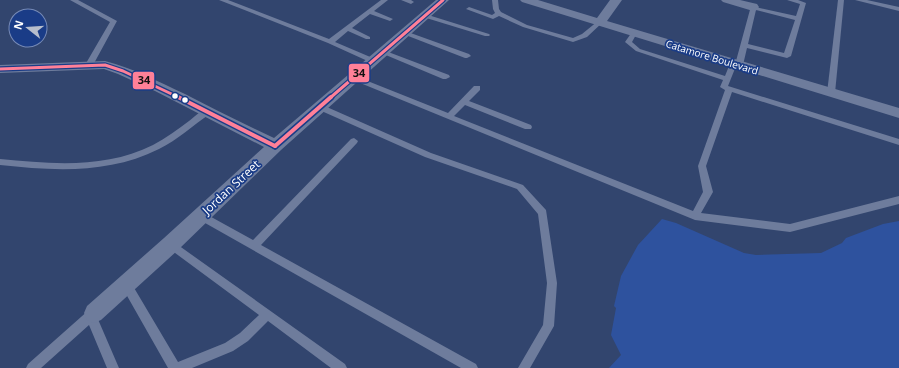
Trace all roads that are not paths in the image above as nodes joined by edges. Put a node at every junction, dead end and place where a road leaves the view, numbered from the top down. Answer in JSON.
{"nodes":[{"id":1,"x":73,"y":0,"type":"edge"},
{"id":2,"x":222,"y":0,"type":"edge"},
{"id":3,"x":385,"y":0,"type":"edge"},
{"id":4,"x":404,"y":0,"type":"edge"},
{"id":5,"x":444,"y":0,"type":"edge"},
{"id":6,"x":496,"y":0,"type":"edge"},
{"id":7,"x":526,"y":0,"type":"edge"},
{"id":8,"x":727,"y":0,"type":"edge"},
{"id":9,"x":790,"y":0,"type":"edge"},
{"id":10,"x":841,"y":0,"type":"edge"},
{"id":11,"x":858,"y":0,"type":"edge"},
{"id":12,"x":614,"y":1,"type":"edge"},
{"id":13,"x":411,"y":2,"type":"dead end"},
{"id":14,"x":753,"y":7,"type":"junction"},
{"id":15,"x":469,"y":9,"type":"dead end"},
{"id":16,"x":899,"y":9,"type":"edge"},
{"id":17,"x":370,"y":12,"type":"junction"},
{"id":18,"x":499,"y":13,"type":"junction"},
{"id":19,"x":425,"y":16,"type":"junction"},
{"id":20,"x":390,"y":19,"type":"dead end"},
{"id":21,"x":798,"y":19,"type":"junction"},
{"id":22,"x":600,"y":22,"type":"junction"},
{"id":23,"x":348,"y":29,"type":"junction"},
{"id":24,"x":405,"y":33,"type":"junction"},
{"id":25,"x":634,"y":33,"type":"junction"},
{"id":26,"x":487,"y":35,"type":"dead end"},
{"id":27,"x":368,"y":38,"type":"dead end"},
{"id":28,"x":330,"y":42,"type":"junction"},
{"id":29,"x":744,"y":45,"type":"junction"},
{"id":30,"x":467,"y":56,"type":"dead end"},
{"id":31,"x":377,"y":57,"type":"junction"},
{"id":32,"x":736,"y":64,"type":"junction"},
{"id":33,"x":89,"y":65,"type":"junction"},
{"id":34,"x":0,"y":69,"type":"edge"},
{"id":35,"x":446,"y":77,"type":"dead end"},
{"id":36,"x":352,"y":78,"type":"junction"},
{"id":37,"x":727,"y":79,"type":"junction"},
{"id":38,"x":477,"y":88,"type":"dead end"},
{"id":39,"x":730,"y":88,"type":"junction"},
{"id":40,"x":831,"y":93,"type":"junction"},
{"id":41,"x":464,"y":102,"type":"junction"},
{"id":42,"x":320,"y":107,"type":"junction"},
{"id":43,"x":207,"y":112,"type":"junction"},
{"id":44,"x":899,"y":113,"type":"edge"},
{"id":45,"x":449,"y":117,"type":"junction"},
{"id":46,"x":528,"y":127,"type":"dead end"},
{"id":47,"x":354,"y":141,"type":"dead end"},
{"id":48,"x":899,"y":142,"type":"edge"},
{"id":49,"x":275,"y":146,"type":"junction"},
{"id":50,"x":0,"y":162,"type":"edge"},
{"id":51,"x":899,"y":200,"type":"edge"},
{"id":52,"x":201,"y":216,"type":"junction"},
{"id":53,"x":695,"y":216,"type":"junction"},
{"id":54,"x":171,"y":244,"type":"junction"},
{"id":55,"x":254,"y":246,"type":"junction"},
{"id":56,"x":126,"y":284,"type":"junction"},
{"id":57,"x":267,"y":314,"type":"junction"},
{"id":58,"x":92,"y":315,"type":"junction"},
{"id":59,"x":32,"y":368,"type":"edge"},
{"id":60,"x":113,"y":368,"type":"edge"},
{"id":61,"x":175,"y":368,"type":"edge"},
{"id":62,"x":178,"y":368,"type":"edge"},
{"id":63,"x":341,"y":368,"type":"edge"},
{"id":64,"x":472,"y":368,"type":"edge"},
{"id":65,"x":524,"y":368,"type":"edge"}],
"edges":[{"from":1,"to":33,"type":"lane"},
{"from":2,"to":28,"type":"lane"},
{"from":3,"to":17,"type":"lane"},
{"from":4,"to":13,"type":"lane"},
{"from":5,"to":19,"type":"street","name":"Jordan Street"},
{"from":6,"to":18,"type":"lane"},
{"from":7,"to":22,"type":"street","name":"Catamore Boulevard"},
{"from":8,"to":14,"type":"street"},
{"from":9,"to":21,"type":"lane"},
{"from":10,"to":40,"type":"lane"},
{"from":11,"to":16,"type":"lane"},
{"from":12,"to":22,"type":"street"},
{"from":14,"to":21,"type":"lane"},
{"from":14,"to":29,"type":"lane"},
{"from":15,"to":18,"type":"lane"},
{"from":17,"to":20,"type":"lane"},
{"from":17,"to":23,"type":"lane"},
{"from":18,"to":22,"type":"lane"},
{"from":19,"to":24,"type":"street","name":"Jordan Street"},
{"from":19,"to":26,"type":"lane"},
{"from":21,"to":29,"type":"lane"},
{"from":22,"to":25,"type":"street","name":"Catamore Boulevard"},
{"from":23,"to":27,"type":"lane"},
{"from":23,"to":28,"type":"lane"},
{"from":24,"to":30,"type":"lane"},
{"from":24,"to":31,"type":"street","name":"Jordan Street"},
{"from":25,"to":32,"type":"street","name":"Catamore Boulevard"},
{"from":25,"to":37,"type":"lane"},
{"from":28,"to":31,"type":"lane"},
{"from":29,"to":32,"type":"lane"},
{"from":31,"to":35,"type":"lane"},
{"from":31,"to":36,"type":"street","name":"Jordan Street"},
{"from":32,"to":37,"type":"lane"},
{"from":32,"to":40,"type":"street","name":"Catamore Boulevard"},
{"from":33,"to":34,"type":"street"},
{"from":33,"to":43,"type":"street"},
{"from":36,"to":42,"type":"street","name":"Jordan Street"},
{"from":36,"to":45,"type":"lane"},
{"from":37,"to":39,"type":"lane"},
{"from":38,"to":41,"type":"lane"},
{"from":39,"to":48,"type":"lane"},
{"from":39,"to":53,"type":"lane"},
{"from":40,"to":44,"type":"street","name":"Catamore Boulevard"},
{"from":41,"to":45,"type":"lane"},
{"from":41,"to":46,"type":"lane"},
{"from":42,"to":49,"type":"street","name":"Jordan Street"},
{"from":42,"to":65,"type":"lane"},
{"from":43,"to":49,"type":"street"},
{"from":43,"to":50,"type":"lane"},
{"from":45,"to":53,"type":"lane"},
{"from":47,"to":55,"type":"lane"},
{"from":49,"to":52,"type":"street","name":"Jordan Street"},
{"from":51,"to":53,"type":"lane"},
{"from":52,"to":54,"type":"street","name":"Jordan Street"},
{"from":52,"to":55,"type":"lane"},
{"from":54,"to":56,"type":"street","name":"Jordan Street"},
{"from":54,"to":57,"type":"lane"},
{"from":55,"to":64,"type":"lane"},
{"from":56,"to":58,"type":"street","name":"Jordan Street"},
{"from":56,"to":61,"type":"lane"},
{"from":57,"to":62,"type":"lane"},
{"from":57,"to":63,"type":"lane"},
{"from":58,"to":59,"type":"lane"},
{"from":58,"to":60,"type":"lane"}]}
